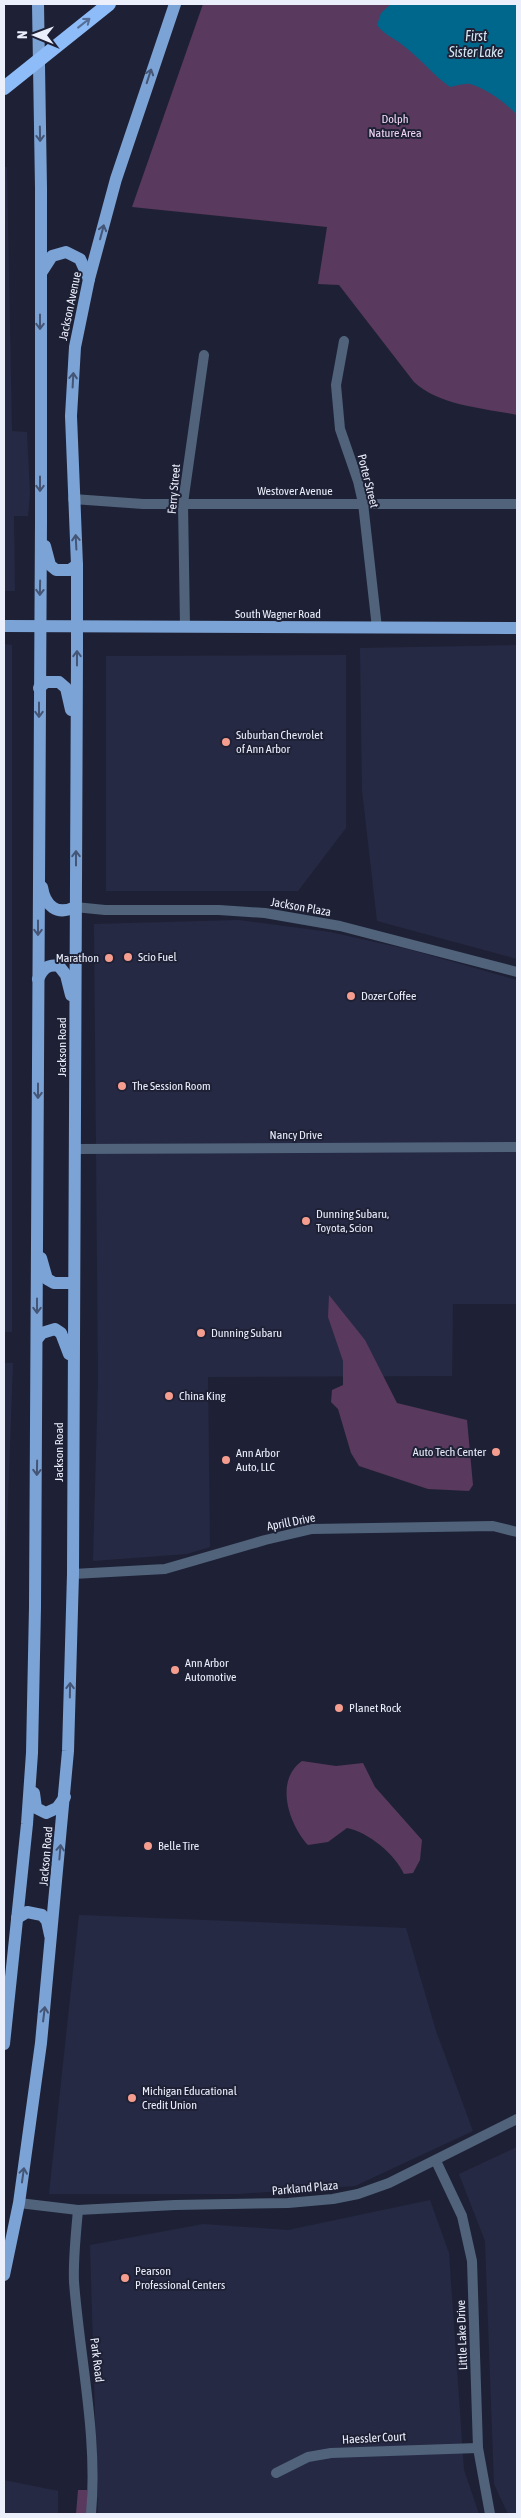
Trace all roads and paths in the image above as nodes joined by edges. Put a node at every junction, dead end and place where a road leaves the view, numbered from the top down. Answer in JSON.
{"nodes":[{"id":1,"x":38,"y":4,"type":"edge"},
{"id":2,"x":109,"y":4,"type":"edge"},
{"id":3,"x":175,"y":4,"type":"edge"},
{"id":4,"x":4,"y":88,"type":"edge"},
{"id":5,"x":40,"y":273,"type":"junction"},
{"id":6,"x":89,"y":279,"type":"junction"},
{"id":7,"x":344,"y":341,"type":"dead end"},
{"id":8,"x":204,"y":355,"type":"dead end"},
{"id":9,"x":73,"y":499,"type":"junction"},
{"id":10,"x":183,"y":503,"type":"junction"},
{"id":11,"x":363,"y":503,"type":"junction"},
{"id":12,"x":517,"y":504,"type":"edge"},
{"id":13,"x":41,"y":522,"type":"junction"},
{"id":14,"x":77,"y":565,"type":"junction"},
{"id":15,"x":4,"y":626,"type":"edge"},
{"id":16,"x":39,"y":626,"type":"junction"},
{"id":17,"x":77,"y":626,"type":"junction"},
{"id":18,"x":185,"y":626,"type":"junction"},
{"id":19,"x":376,"y":628,"type":"junction"},
{"id":20,"x":517,"y":628,"type":"edge"},
{"id":21,"x":39,"y":688,"type":"junction"},
{"id":22,"x":76,"y":742,"type":"junction"},
{"id":23,"x":38,"y":862,"type":"junction"},
{"id":24,"x":75,"y":907,"type":"junction"},
{"id":25,"x":517,"y":972,"type":"edge"},
{"id":26,"x":38,"y":979,"type":"junction"},
{"id":27,"x":76,"y":1016,"type":"junction"},
{"id":28,"x":517,"y":1147,"type":"edge"},
{"id":29,"x":74,"y":1149,"type":"junction"},
{"id":30,"x":37,"y":1241,"type":"junction"},
{"id":31,"x":72,"y":1283,"type":"junction"},
{"id":32,"x":38,"y":1338,"type":"junction"},
{"id":33,"x":73,"y":1374,"type":"junction"},
{"id":34,"x":517,"y":1532,"type":"edge"},
{"id":35,"x":73,"y":1574,"type":"junction"},
{"id":36,"x":32,"y":1753,"type":"junction"},
{"id":37,"x":65,"y":1796,"type":"junction"},
{"id":38,"x":17,"y":1918,"type":"junction"},
{"id":39,"x":52,"y":1942,"type":"junction"},
{"id":40,"x":4,"y":2044,"type":"edge"},
{"id":41,"x":517,"y":2119,"type":"edge"},
{"id":42,"x":436,"y":2161,"type":"junction"},
{"id":43,"x":19,"y":2203,"type":"junction"},
{"id":44,"x":78,"y":2210,"type":"junction"},
{"id":45,"x":4,"y":2212,"type":"edge"},
{"id":46,"x":4,"y":2275,"type":"edge"},
{"id":47,"x":478,"y":2448,"type":"junction"},
{"id":48,"x":276,"y":2473,"type":"dead end"},
{"id":49,"x":91,"y":2514,"type":"edge"},
{"id":50,"x":490,"y":2514,"type":"edge"}],
"edges":[{"from":1,"to":5,"type":"main road","name":"Jackson Avenue","one_way":true},
{"from":4,"to":2,"type":"highway","one_way":true},
{"from":6,"to":3,"type":"main road","name":"Jackson Avenue","one_way":true},
{"from":5,"to":6,"type":"main road"},
{"from":5,"to":13,"type":"main road","name":"Jackson Avenue","one_way":true},
{"from":9,"to":6,"type":"main road","name":"Jackson Avenue","one_way":true},
{"from":7,"to":11,"type":"street","name":"Porter Street"},
{"from":8,"to":10,"type":"street","name":"Ferry Street"},
{"from":9,"to":10,"type":"street","name":"Westover Avenue"},
{"from":14,"to":9,"type":"main road","name":"Jackson Avenue","one_way":true},
{"from":10,"to":11,"type":"street","name":"Westover Avenue"},
{"from":10,"to":18,"type":"street","name":"Ferry Street"},
{"from":11,"to":12,"type":"street","name":"Westover Avenue"},
{"from":11,"to":19,"type":"street","name":"Porter Street"},
{"from":13,"to":14,"type":"main road"},
{"from":13,"to":16,"type":"main road","name":"Jackson Avenue","one_way":true},
{"from":14,"to":17,"type":"main road","name":"Jackson Avenue"},
{"from":15,"to":16,"type":"main road","name":"South Wagner Road"},
{"from":16,"to":17,"type":"main road","name":"South Wagner Road"},
{"from":16,"to":21,"type":"main road","name":"Jackson Road"},
{"from":17,"to":18,"type":"main road","name":"South Wagner Road"},
{"from":22,"to":17,"type":"main road","name":"Jackson Road","one_way":true},
{"from":18,"to":19,"type":"main road","name":"South Wagner Road"},
{"from":19,"to":20,"type":"main road","name":"South Wagner Road"},
{"from":21,"to":22,"type":"main road"},
{"from":21,"to":23,"type":"main road","name":"Jackson Road","one_way":true},
{"from":24,"to":22,"type":"main road","name":"Jackson Road","one_way":true},
{"from":23,"to":24,"type":"main road"},
{"from":23,"to":26,"type":"main road","name":"Jackson Road","one_way":true},
{"from":24,"to":25,"type":"street","name":"Jackson Plaza"},
{"from":24,"to":27,"type":"main road","name":"Jackson Road"},
{"from":26,"to":27,"type":"main road"},
{"from":26,"to":30,"type":"main road","name":"Jackson Road","one_way":true},
{"from":27,"to":29,"type":"main road","name":"Jackson Road"},
{"from":28,"to":29,"type":"street","name":"Nancy Drive"},
{"from":29,"to":31,"type":"main road","name":"Jackson Road"},
{"from":30,"to":31,"type":"main road"},
{"from":30,"to":32,"type":"main road","name":"Jackson Road","one_way":true},
{"from":31,"to":33,"type":"main road","name":"Jackson Road"},
{"from":32,"to":33,"type":"main road"},
{"from":32,"to":36,"type":"main road","name":"Jackson Road","one_way":true},
{"from":33,"to":35,"type":"main road","name":"Jackson Road"},
{"from":34,"to":35,"type":"street","name":"Aprill Drive"},
{"from":37,"to":35,"type":"main road","name":"Jackson Road","one_way":true},
{"from":36,"to":37,"type":"main road"},
{"from":36,"to":38,"type":"main road","name":"Jackson Road"},
{"from":39,"to":37,"type":"main road","name":"Jackson Road","one_way":true},
{"from":38,"to":39,"type":"main road"},
{"from":38,"to":40,"type":"main road","name":"Jackson Road"},
{"from":43,"to":39,"type":"main road","name":"Jackson Road","one_way":true},
{"from":41,"to":42,"type":"street","name":"Parkland Plaza"},
{"from":42,"to":44,"type":"street","name":"Parkland Plaza"},
{"from":42,"to":47,"type":"street","name":"Little Lake Drive"},
{"from":43,"to":44,"type":"street","name":"Parkland Plaza"},
{"from":43,"to":45,"type":"main road"},
{"from":43,"to":46,"type":"main road","name":"Jackson Road"},
{"from":44,"to":49,"type":"street","name":"Park Road"},
{"from":47,"to":48,"type":"street","name":"Haessler Court"},
{"from":47,"to":50,"type":"street","name":"Little Lake Drive"}]}
